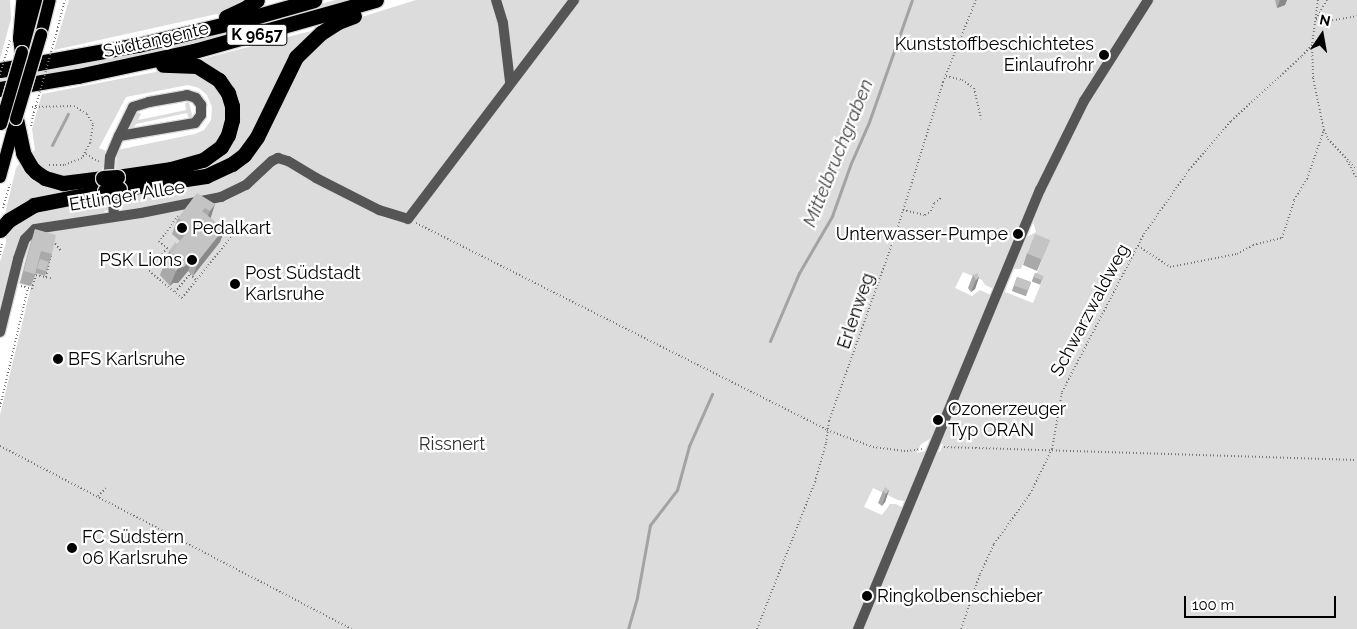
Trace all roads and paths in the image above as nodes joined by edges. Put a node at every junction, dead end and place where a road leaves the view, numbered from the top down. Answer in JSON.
{"nodes":[{"id":1,"x":23,"y":0,"type":"edge"},
{"id":2,"x":36,"y":0,"type":"edge"},
{"id":3,"x":50,"y":0,"type":"edge"},
{"id":4,"x":65,"y":0,"type":"edge"},
{"id":5,"x":257,"y":0,"type":"edge"},
{"id":6,"x":314,"y":0,"type":"edge"},
{"id":7,"x":376,"y":0,"type":"edge"},
{"id":8,"x":380,"y":0,"type":"edge"},
{"id":9,"x":496,"y":0,"type":"edge"},
{"id":10,"x":574,"y":0,"type":"edge"},
{"id":11,"x":976,"y":0,"type":"edge"},
{"id":12,"x":1148,"y":0,"type":"edge"},
{"id":13,"x":1318,"y":0,"type":"edge"},
{"id":14,"x":1327,"y":0,"type":"edge"},
{"id":15,"x":1357,"y":16,"type":"edge"},
{"id":16,"x":1316,"y":18,"type":"junction"},
{"id":17,"x":208,"y":29,"type":"junction"},
{"id":18,"x":19,"y":42,"type":"junction"},
{"id":19,"x":1312,"y":45,"type":"junction"},
{"id":20,"x":137,"y":65,"type":"junction"},
{"id":21,"x":0,"y":70,"type":"edge"},
{"id":22,"x":0,"y":75,"type":"edge"},
{"id":23,"x":946,"y":76,"type":"junction"},
{"id":24,"x":510,"y":82,"type":"junction"},
{"id":25,"x":0,"y":89,"type":"edge"},
{"id":26,"x":28,"y":108,"type":"dead end"},
{"id":27,"x":16,"y":119,"type":"junction"},
{"id":28,"x":981,"y":119,"type":"dead end"},
{"id":29,"x":1,"y":127,"type":"edge"},
{"id":30,"x":30,"y":129,"type":"dead end"},
{"id":31,"x":1324,"y":130,"type":"junction"},
{"id":32,"x":118,"y":136,"type":"junction"},
{"id":33,"x":86,"y":154,"type":"junction"},
{"id":34,"x":1346,"y":159,"type":"junction"},
{"id":35,"x":44,"y":163,"type":"dead end"},
{"id":36,"x":1357,"y":170,"type":"edge"},
{"id":37,"x":5,"y":179,"type":"edge"},
{"id":38,"x":1357,"y":179,"type":"edge"},
{"id":39,"x":111,"y":181,"type":"junction"},
{"id":40,"x":941,"y":198,"type":"dead end"},
{"id":41,"x":178,"y":206,"type":"junction"},
{"id":42,"x":903,"y":210,"type":"junction"},
{"id":43,"x":114,"y":216,"type":"junction"},
{"id":44,"x":408,"y":219,"type":"junction"},
{"id":45,"x":173,"y":224,"type":"junction"},
{"id":46,"x":177,"y":228,"type":"edge"},
{"id":47,"x":1,"y":229,"type":"edge"},
{"id":48,"x":234,"y":232,"type":"dead end"},
{"id":49,"x":52,"y":239,"type":"edge"},
{"id":50,"x":1138,"y":246,"type":"junction"},
{"id":51,"x":167,"y":248,"type":"junction"},
{"id":52,"x":52,"y":249,"type":"edge"},
{"id":53,"x":61,"y":250,"type":"dead end"},
{"id":54,"x":171,"y":250,"type":"edge"},
{"id":55,"x":0,"y":255,"type":"edge"},
{"id":56,"x":37,"y":269,"type":"edge"},
{"id":57,"x":195,"y":273,"type":"dead end"},
{"id":58,"x":36,"y":275,"type":"junction"},
{"id":59,"x":199,"y":276,"type":"junction"},
{"id":60,"x":46,"y":277,"type":"junction"},
{"id":61,"x":53,"y":279,"type":"dead end"},
{"id":62,"x":196,"y":280,"type":"junction"},
{"id":63,"x":33,"y":287,"type":"dead end"},
{"id":64,"x":28,"y":288,"type":"dead end"},
{"id":65,"x":175,"y":292,"type":"junction"},
{"id":66,"x":0,"y":332,"type":"edge"},
{"id":67,"x":0,"y":407,"type":"edge"},
{"id":68,"x":827,"y":430,"type":"junction"},
{"id":69,"x":0,"y":446,"type":"edge"},
{"id":70,"x":934,"y":447,"type":"junction"},
{"id":71,"x":1052,"y":449,"type":"junction"},
{"id":72,"x":1357,"y":460,"type":"edge"},
{"id":73,"x":106,"y":488,"type":"dead end"},
{"id":74,"x":97,"y":496,"type":"junction"},
{"id":75,"x":351,"y":629,"type":"edge"},
{"id":76,"x":757,"y":629,"type":"edge"},
{"id":77,"x":858,"y":629,"type":"edge"},
{"id":78,"x":961,"y":629,"type":"edge"}],
"edges":[{"from":1,"to":18,"type":"highway"},
{"from":2,"to":18,"type":"main road"},
{"from":3,"to":27,"type":"main road","bridge":true},
{"from":4,"to":30,"type":"path","bridge":true},
{"from":5,"to":17,"type":"highway"},
{"from":6,"to":17,"type":"highway","name":"Südtangente","number":"K 9657"},
{"from":7,"to":20,"type":"highway","name":"Südtangente","number":"K 9657"},
{"from":8,"to":39,"type":"highway"},
{"from":9,"to":24,"type":"lane"},
{"from":10,"to":24,"type":"lane"},
{"from":11,"to":23,"type":"path","name":"Erlenweg"},
{"from":12,"to":70,"type":"lane"},
{"from":13,"to":16,"type":"path"},
{"from":14,"to":16,"type":"path"},
{"from":15,"to":16,"type":"path"},
{"from":16,"to":19,"type":"path"},
{"from":17,"to":21,"type":"highway","name":"Südtangente","number":"K 9657"},
{"from":18,"to":22,"type":"path","bridge":true},
{"from":18,"to":29,"type":"main road","bridge":true},
{"from":19,"to":31,"type":"path"},
{"from":19,"to":50,"type":"path","name":"Schwarzwaldweg"},
{"from":20,"to":25,"type":"highway","name":"Südtangente","number":"K 9657"},
{"from":20,"to":39,"type":"highway"},
{"from":23,"to":28,"type":"path"},
{"from":23,"to":42,"type":"path","name":"Erlenweg"},
{"from":24,"to":44,"type":"lane"},
{"from":26,"to":33,"type":"path"},
{"from":27,"to":37,"type":"main road"},
{"from":27,"to":39,"type":"highway"},
{"from":31,"to":34,"type":"path"},
{"from":31,"to":50,"type":"path"},
{"from":32,"to":32,"type":"lane"},
{"from":32,"to":39,"type":"lane"},
{"from":33,"to":35,"type":"path"},
{"from":33,"to":39,"type":"path"},
{"from":34,"to":36,"type":"path"},
{"from":34,"to":38,"type":"path"},
{"from":37,"to":47,"type":"path"},
{"from":39,"to":43,"type":"lane"},
{"from":39,"to":47,"type":"highway"},
{"from":40,"to":42,"type":"path"},
{"from":41,"to":43,"type":"lane","name":"Ettlinger Allee"},
{"from":41,"to":44,"type":"lane","name":"Ettlinger Allee"},
{"from":41,"to":45,"type":"path"},
{"from":42,"to":68,"type":"path","name":"Erlenweg"},
{"from":43,"to":66,"type":"lane","name":"Ettlinger Allee"},
{"from":44,"to":68,"type":"path"},
{"from":45,"to":46,"type":"path"},
{"from":45,"to":51,"type":"path"},
{"from":47,"to":55,"type":"path"},
{"from":48,"to":59,"type":"path"},
{"from":49,"to":53,"type":"path"},
{"from":50,"to":71,"type":"path","name":"Schwarzwaldweg"},
{"from":51,"to":54,"type":"path"},
{"from":51,"to":65,"type":"path"},
{"from":52,"to":60,"type":"path"},
{"from":56,"to":58,"type":"path"},
{"from":57,"to":59,"type":"path"},
{"from":58,"to":60,"type":"path"},
{"from":58,"to":63,"type":"path"},
{"from":59,"to":62,"type":"path"},
{"from":60,"to":61,"type":"path"},
{"from":62,"to":65,"type":"path"},
{"from":62,"to":65,"type":"path"},
{"from":64,"to":67,"type":"path"},
{"from":68,"to":70,"type":"path"},
{"from":68,"to":76,"type":"path","name":"Erlenweg"},
{"from":69,"to":74,"type":"path"},
{"from":70,"to":71,"type":"path"},
{"from":70,"to":77,"type":"lane"},
{"from":71,"to":72,"type":"path"},
{"from":71,"to":78,"type":"path","name":"Schwarzwaldweg"},
{"from":73,"to":74,"type":"path"},
{"from":74,"to":75,"type":"path"}]}
